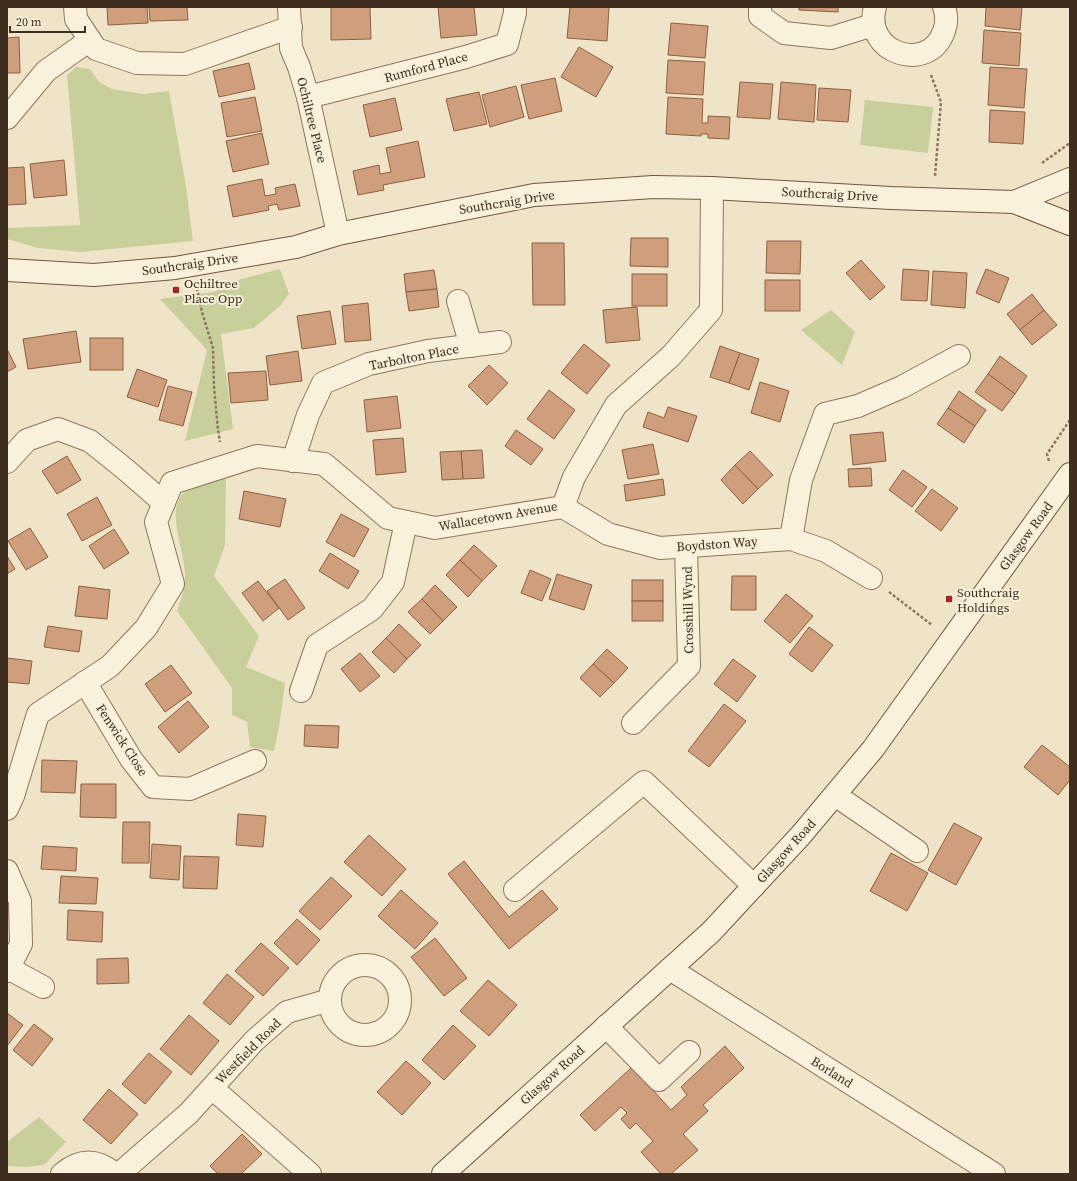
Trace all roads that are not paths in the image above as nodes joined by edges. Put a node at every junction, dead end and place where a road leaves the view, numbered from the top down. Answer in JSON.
{"nodes":[{"id":1,"x":75,"y":7,"type":"edge"},
{"id":2,"x":515,"y":7,"type":"edge"},
{"id":3,"x":760,"y":7,"type":"edge"},
{"id":4,"x":944,"y":7,"type":"edge"},
{"id":5,"x":874,"y":16,"type":"edge"},
{"id":6,"x":290,"y":17,"type":"edge"},
{"id":7,"x":90,"y":40,"type":"junction"},
{"id":8,"x":308,"y":97,"type":"junction"},
{"id":9,"x":7,"y":118,"type":"edge"},
{"id":10,"x":1070,"y":179,"type":"edge"},
{"id":11,"x":712,"y":188,"type":"junction"},
{"id":12,"x":1014,"y":202,"type":"junction"},
{"id":13,"x":1070,"y":224,"type":"edge"},
{"id":14,"x":338,"y":234,"type":"junction"},
{"id":15,"x":7,"y":270,"type":"edge"},
{"id":16,"x":458,"y":301,"type":"dead end"},
{"id":17,"x":500,"y":342,"type":"dead end"},
{"id":18,"x":471,"y":346,"type":"junction"},
{"id":19,"x":959,"y":356,"type":"dead end"},
{"id":20,"x":293,"y":460,"type":"junction"},
{"id":21,"x":7,"y":462,"type":"edge"},
{"id":22,"x":1070,"y":474,"type":"edge"},
{"id":23,"x":164,"y":503,"type":"junction"},
{"id":24,"x":563,"y":507,"type":"junction"},
{"id":25,"x":406,"y":522,"type":"junction"},
{"id":26,"x":790,"y":539,"type":"junction"},
{"id":27,"x":686,"y":547,"type":"junction"},
{"id":28,"x":871,"y":578,"type":"road end"},
{"id":29,"x":85,"y":682,"type":"junction"},
{"id":30,"x":301,"y":691,"type":"dead end"},
{"id":31,"x":633,"y":723,"type":"dead end"},
{"id":32,"x":255,"y":761,"type":"dead end"},
{"id":33,"x":835,"y":795,"type":"junction"},
{"id":34,"x":7,"y":808,"type":"edge"},
{"id":35,"x":917,"y":851,"type":"dead end"},
{"id":36,"x":7,"y":871,"type":"edge"},
{"id":37,"x":754,"y":886,"type":"junction"},
{"id":38,"x":515,"y":890,"type":"dead end"},
{"id":39,"x":670,"y":969,"type":"junction"},
{"id":40,"x":8,"y":970,"type":"edge"},
{"id":41,"x":43,"y":987,"type":"dead end"},
{"id":42,"x":330,"y":1000,"type":"dead end"},
{"id":43,"x":606,"y":1026,"type":"junction"},
{"id":44,"x":690,"y":1052,"type":"dead end"},
{"id":45,"x":212,"y":1088,"type":"junction"},
{"id":46,"x":62,"y":1174,"type":"edge"},
{"id":47,"x":115,"y":1174,"type":"edge"},
{"id":48,"x":119,"y":1174,"type":"edge"},
{"id":49,"x":310,"y":1174,"type":"edge"},
{"id":50,"x":443,"y":1174,"type":"edge"},
{"id":51,"x":994,"y":1174,"type":"edge"}],
"edges":[{"from":1,"to":7,"type":"street"},
{"from":2,"to":8,"type":"street","name":"Rumford Place"},
{"from":3,"to":5,"type":"street"},
{"from":4,"to":5,"type":"street"},
{"from":6,"to":7,"type":"street"},
{"from":6,"to":8,"type":"street","name":"Ochiltree Place"},
{"from":7,"to":9,"type":"street"},
{"from":8,"to":14,"type":"street","name":"Ochiltree Place"},
{"from":10,"to":12,"type":"street","name":"Southcraig Drive"},
{"from":11,"to":12,"type":"street","name":"Southcraig Drive"},
{"from":11,"to":14,"type":"street","name":"Southcraig Drive"},
{"from":11,"to":24,"type":"street","name":"Wallacetown Avenue"},
{"from":12,"to":13,"type":"street","name":"Southcraig Drive"},
{"from":14,"to":15,"type":"street","name":"Southcraig Drive"},
{"from":16,"to":18,"type":"street","name":"Tarbolton Place"},
{"from":17,"to":18,"type":"street","name":"Tarbolton Place"},
{"from":18,"to":20,"type":"street","name":"Tarbolton Place"},
{"from":19,"to":26,"type":"street"},
{"from":20,"to":23,"type":"street","name":"Wallacetown Avenue"},
{"from":20,"to":25,"type":"street","name":"Wallacetown Avenue"},
{"from":21,"to":23,"type":"street"},
{"from":22,"to":33,"type":"street","name":"Glasgow Road"},
{"from":23,"to":29,"type":"street","name":"Wallacetown Avenue"},
{"from":24,"to":25,"type":"street","name":"Wallacetown Avenue"},
{"from":24,"to":27,"type":"street","name":"Boydston Way"},
{"from":25,"to":30,"type":"street"},
{"from":26,"to":27,"type":"street","name":"Boydston Way"},
{"from":26,"to":28,"type":"street","name":"Boydston Way"},
{"from":27,"to":31,"type":"street","name":"Crosshill Wynd"},
{"from":29,"to":32,"type":"street","name":"Fenwick Close"},
{"from":29,"to":34,"type":"street","name":"Wallacetown Avenue"},
{"from":33,"to":35,"type":"street"},
{"from":33,"to":37,"type":"street","name":"Glasgow Road"},
{"from":36,"to":40,"type":"street"},
{"from":37,"to":38,"type":"street"},
{"from":37,"to":39,"type":"street","name":"Glasgow Road"},
{"from":39,"to":43,"type":"street","name":"Glasgow Road"},
{"from":39,"to":51,"type":"street","name":"Borland"},
{"from":40,"to":41,"type":"street"},
{"from":42,"to":45,"type":"street","name":"Westfield Road"},
{"from":43,"to":44,"type":"street"},
{"from":43,"to":50,"type":"street","name":"Glasgow Road"},
{"from":45,"to":48,"type":"street","name":"Westfield Road"},
{"from":45,"to":49,"type":"street","name":"Westfield Road"},
{"from":46,"to":47,"type":"street"}]}
